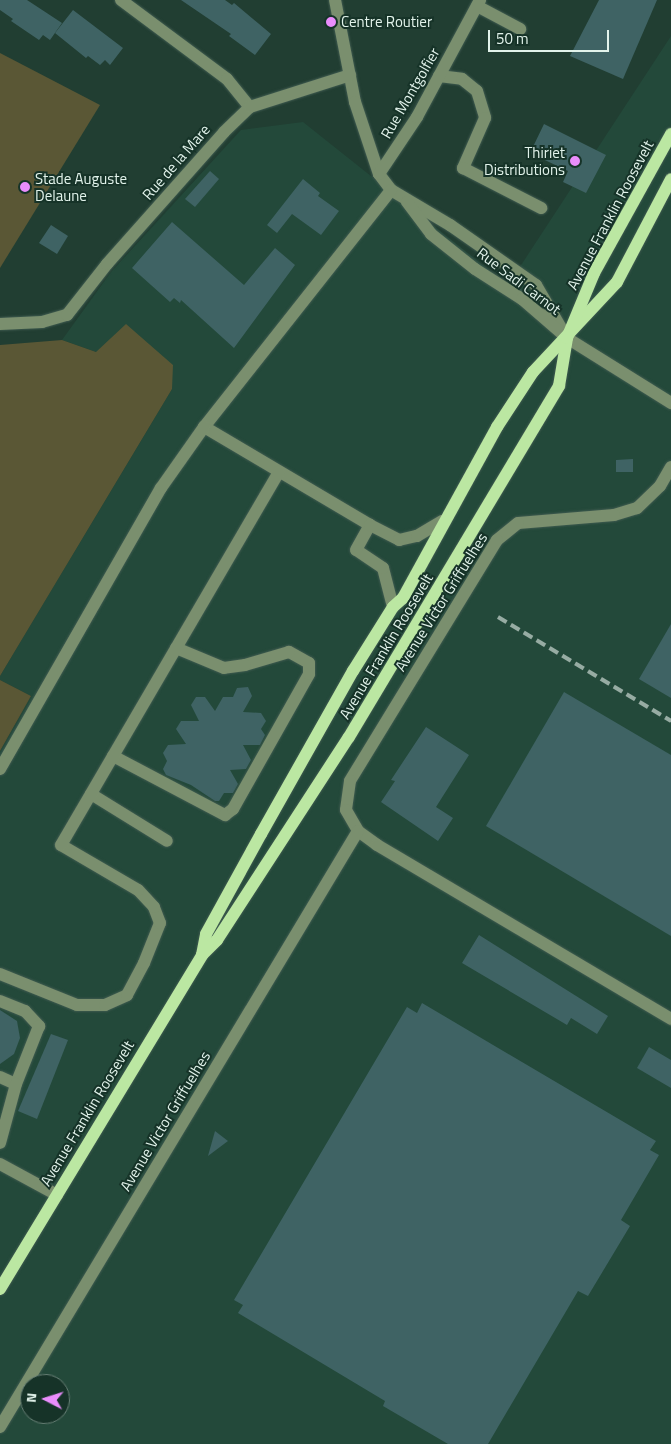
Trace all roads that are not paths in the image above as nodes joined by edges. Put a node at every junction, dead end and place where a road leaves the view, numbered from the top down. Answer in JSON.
{"nodes":[{"id":1,"x":121,"y":0,"type":"edge"},
{"id":2,"x":335,"y":0,"type":"edge"},
{"id":3,"x":478,"y":3,"type":"edge"},
{"id":4,"x":520,"y":29,"type":"dead end"},
{"id":5,"x":350,"y":75,"type":"junction"},
{"id":6,"x":439,"y":76,"type":"junction"},
{"id":7,"x":250,"y":107,"type":"junction"},
{"id":8,"x":671,"y":134,"type":"edge"},
{"id":9,"x":379,"y":174,"type":"junction"},
{"id":10,"x":671,"y":180,"type":"edge"},
{"id":11,"x":391,"y":190,"type":"junction"},
{"id":12,"x":404,"y":198,"type":"junction"},
{"id":13,"x":540,"y":208,"type":"dead end"},
{"id":14,"x":0,"y":324,"type":"edge"},
{"id":15,"x":567,"y":338,"type":"junction"},
{"id":16,"x":671,"y":403,"type":"edge"},
{"id":17,"x":204,"y":427,"type":"junction"},
{"id":18,"x":671,"y":467,"type":"edge"},
{"id":19,"x":279,"y":472,"type":"junction"},
{"id":20,"x":442,"y":522,"type":"junction"},
{"id":21,"x":370,"y":525,"type":"junction"},
{"id":22,"x":393,"y":607,"type":"junction"},
{"id":23,"x":176,"y":648,"type":"junction"},
{"id":24,"x":113,"y":756,"type":"junction"},
{"id":25,"x":0,"y":769,"type":"edge"},
{"id":26,"x":91,"y":794,"type":"junction"},
{"id":27,"x":358,"y":831,"type":"junction"},
{"id":28,"x":167,"y":841,"type":"dead end"},
{"id":29,"x":202,"y":955,"type":"junction"},
{"id":30,"x":0,"y":974,"type":"edge"},
{"id":31,"x":0,"y":1001,"type":"edge"},
{"id":32,"x":671,"y":1020,"type":"edge"},
{"id":33,"x":0,"y":1077,"type":"edge"},
{"id":34,"x":16,"y":1084,"type":"junction"},
{"id":35,"x":0,"y":1143,"type":"edge"},
{"id":36,"x":0,"y":1164,"type":"edge"},
{"id":37,"x":57,"y":1195,"type":"junction"},
{"id":38,"x":0,"y":1289,"type":"edge"},
{"id":39,"x":0,"y":1427,"type":"edge"}],
"edges":[{"from":1,"to":7,"type":"street"},
{"from":2,"to":5,"type":"street","name":"Rue Sadi Carnot"},
{"from":3,"to":4,"type":"street"},
{"from":3,"to":6,"type":"street","name":"Rue Montgolfier"},
{"from":5,"to":7,"type":"street","name":"Rue de la Mare"},
{"from":5,"to":9,"type":"street","name":"Rue Sadi Carnot"},
{"from":6,"to":9,"type":"street","name":"Rue Montgolfier"},
{"from":6,"to":13,"type":"street"},
{"from":7,"to":14,"type":"street","name":"Rue de la Mare"},
{"from":8,"to":15,"type":"main road","name":"Avenue Franklin Roosevelt"},
{"from":9,"to":11,"type":"street","name":"Rue Sadi Carnot"},
{"from":10,"to":15,"type":"main road","name":"Avenue Franklin Roosevelt"},
{"from":11,"to":12,"type":"street","name":"Rue Sadi Carnot"},
{"from":11,"to":17,"type":"street"},
{"from":12,"to":15,"type":"street","name":"Rue Sadi Carnot"},
{"from":12,"to":15,"type":"street","name":"Rue Sadi Carnot"},
{"from":15,"to":16,"type":"street"},
{"from":15,"to":20,"type":"main road","name":"Avenue Franklin Roosevelt"},
{"from":15,"to":29,"type":"main road","name":"Avenue Franklin Roosevelt"},
{"from":17,"to":19,"type":"street"},
{"from":17,"to":25,"type":"street"},
{"from":18,"to":27,"type":"street","name":"Avenue Victor Griffuelhes"},
{"from":19,"to":21,"type":"street"},
{"from":19,"to":23,"type":"street"},
{"from":20,"to":21,"type":"street"},
{"from":20,"to":22,"type":"main road","name":"Avenue Franklin Roosevelt"},
{"from":21,"to":22,"type":"street"},
{"from":22,"to":29,"type":"main road","name":"Avenue Franklin Roosevelt"},
{"from":23,"to":24,"type":"street"},
{"from":23,"to":24,"type":"street"},
{"from":24,"to":26,"type":"street"},
{"from":26,"to":28,"type":"street"},
{"from":26,"to":30,"type":"street"},
{"from":27,"to":32,"type":"street"},
{"from":27,"to":39,"type":"street","name":"Avenue Victor Griffuelhes"},
{"from":29,"to":37,"type":"main road","name":"Avenue Franklin Roosevelt"},
{"from":31,"to":34,"type":"street"},
{"from":33,"to":34,"type":"street"},
{"from":34,"to":35,"type":"street"},
{"from":36,"to":37,"type":"street"},
{"from":37,"to":38,"type":"main road","name":"Avenue Franklin Roosevelt"}]}
